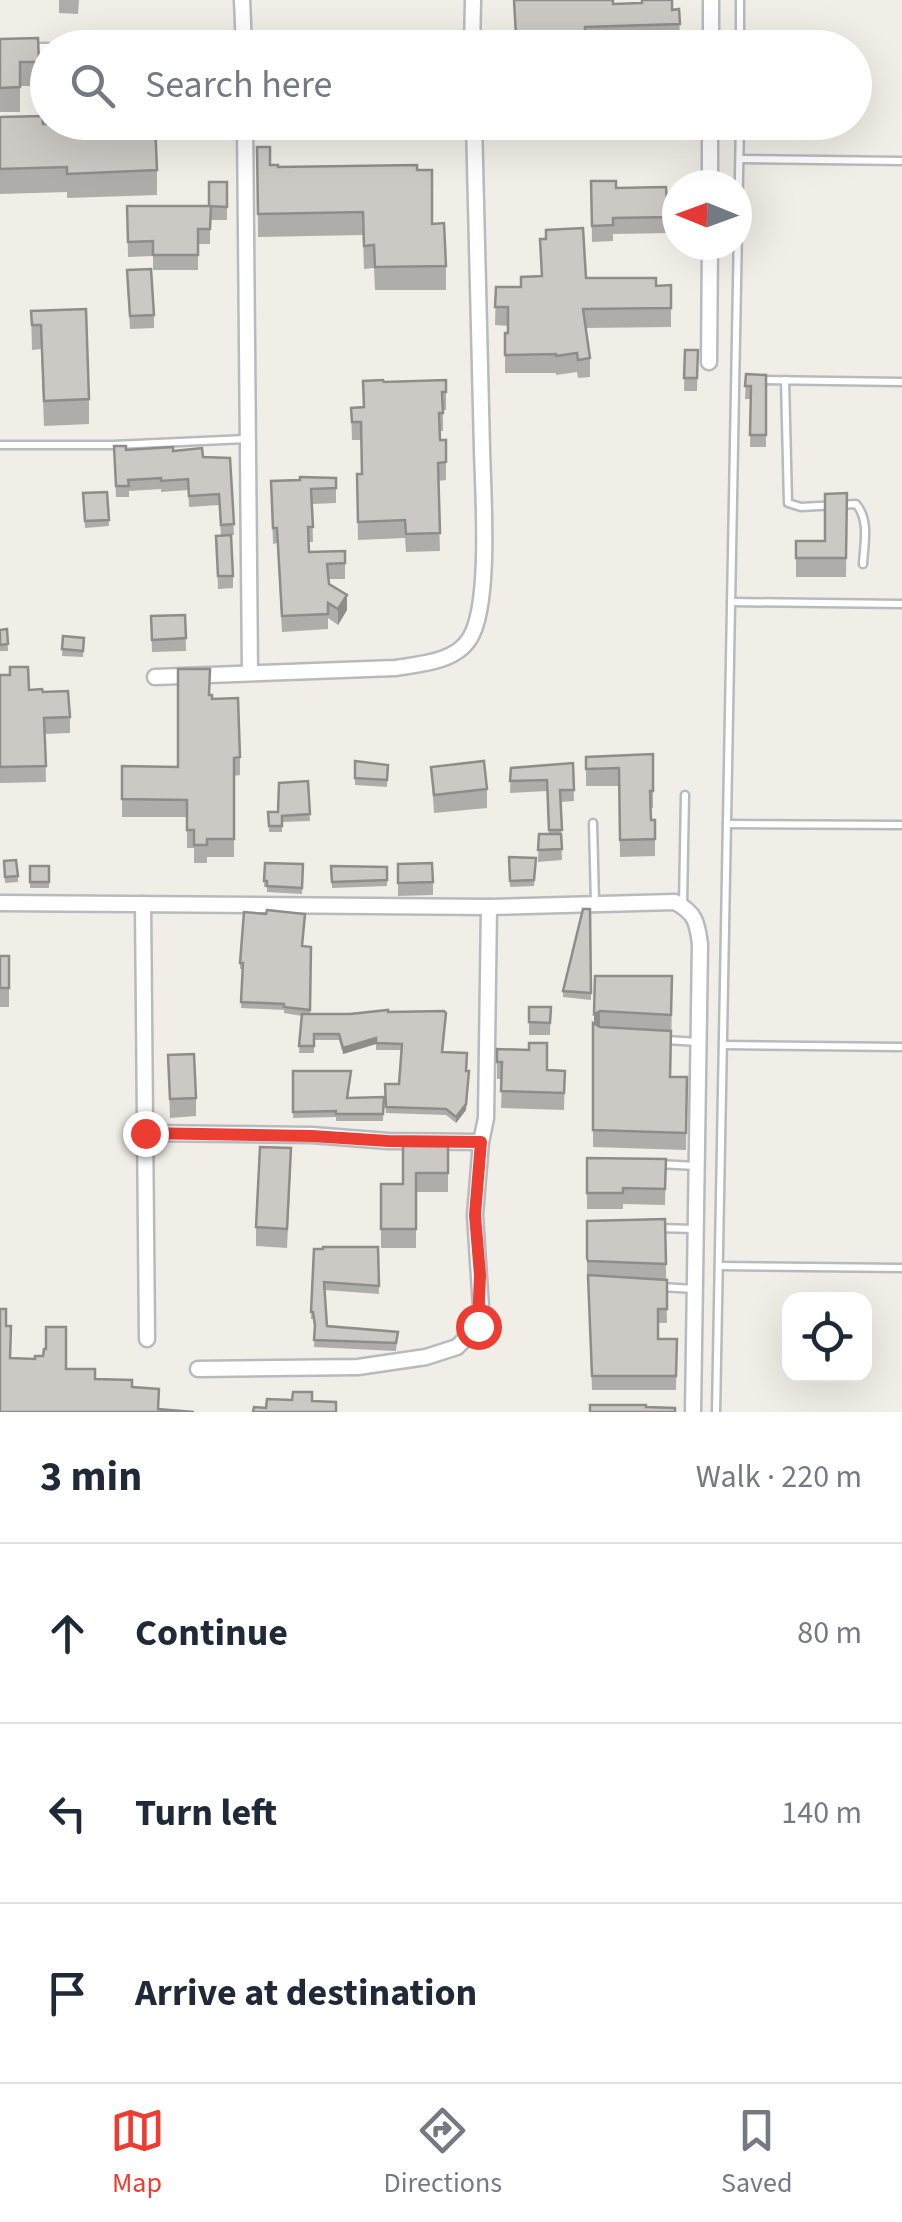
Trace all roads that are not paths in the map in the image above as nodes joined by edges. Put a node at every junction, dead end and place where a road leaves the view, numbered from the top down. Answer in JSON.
{"nodes":[{"id":1,"x":242,"y":0,"type":"edge"},
{"id":2,"x":473,"y":0,"type":"edge"},
{"id":3,"x":711,"y":0,"type":"edge"},
{"id":4,"x":740,"y":0,"type":"edge"},
{"id":5,"x":243,"y":30,"type":"edge"},
{"id":6,"x":472,"y":30,"type":"edge"},
{"id":7,"x":710,"y":30,"type":"edge"},
{"id":8,"x":740,"y":30,"type":"edge"},
{"id":9,"x":0,"y":50,"type":"edge"},
{"id":10,"x":30,"y":51,"type":"edge"},
{"id":11,"x":244,"y":140,"type":"edge"},
{"id":12,"x":474,"y":140,"type":"edge"},
{"id":13,"x":710,"y":140,"type":"edge"},
{"id":14,"x":740,"y":140,"type":"edge"},
{"id":15,"x":740,"y":159,"type":"junction"},
{"id":16,"x":902,"y":161,"type":"edge"},
{"id":17,"x":710,"y":170,"type":"edge"},
{"id":18,"x":710,"y":260,"type":"edge"},
{"id":19,"x":709,"y":362,"type":"dead end"},
{"id":20,"x":736,"y":380,"type":"junction"},
{"id":21,"x":785,"y":380,"type":"junction"},
{"id":22,"x":902,"y":382,"type":"edge"},
{"id":23,"x":247,"y":439,"type":"junction"},
{"id":24,"x":0,"y":445,"type":"edge"},
{"id":25,"x":862,"y":564,"type":"dead end"},
{"id":26,"x":732,"y":602,"type":"junction"},
{"id":27,"x":902,"y":604,"type":"edge"},
{"id":28,"x":250,"y":673,"type":"junction"},
{"id":29,"x":156,"y":676,"type":"dead end"},
{"id":30,"x":685,"y":795,"type":"dead end"},
{"id":31,"x":593,"y":823,"type":"dead end"},
{"id":32,"x":727,"y":824,"type":"junction"},
{"id":33,"x":902,"y":825,"type":"edge"},
{"id":34,"x":0,"y":903,"type":"edge"},
{"id":35,"x":142,"y":904,"type":"junction"},
{"id":36,"x":594,"y":904,"type":"junction"},
{"id":37,"x":489,"y":906,"type":"junction"},
{"id":38,"x":683,"y":906,"type":"junction"},
{"id":39,"x":660,"y":1040,"type":"edge"},
{"id":40,"x":699,"y":1042,"type":"junction"},
{"id":41,"x":723,"y":1045,"type":"junction"},
{"id":42,"x":902,"y":1047,"type":"edge"},
{"id":43,"x":145,"y":1133,"type":"junction"},
{"id":44,"x":481,"y":1142,"type":"junction"},
{"id":45,"x":646,"y":1164,"type":"edge"},
{"id":46,"x":697,"y":1166,"type":"junction"},
{"id":47,"x":645,"y":1228,"type":"edge"},
{"id":48,"x":696,"y":1228,"type":"junction"},
{"id":49,"x":719,"y":1266,"type":"junction"},
{"id":50,"x":902,"y":1268,"type":"edge"},
{"id":51,"x":644,"y":1286,"type":"edge"},
{"id":52,"x":695,"y":1289,"type":"junction"},
{"id":53,"x":147,"y":1339,"type":"dead end"},
{"id":54,"x":198,"y":1369,"type":"dead end"},
{"id":55,"x":675,"y":1410,"type":"edge"},
{"id":56,"x":693,"y":1411,"type":"edge"},
{"id":57,"x":716,"y":1412,"type":"edge"}],
"edges":[{"from":1,"to":5,"type":"street"},
{"from":2,"to":6,"type":"street"},
{"from":3,"to":7,"type":"street"},
{"from":4,"to":8,"type":"lane"},
{"from":9,"to":10,"type":"street"},
{"from":11,"to":23,"type":"street"},
{"from":12,"to":28,"type":"street"},
{"from":13,"to":17,"type":"street"},
{"from":14,"to":15,"type":"lane"},
{"from":15,"to":16,"type":"lane"},
{"from":15,"to":20,"type":"lane"},
{"from":18,"to":19,"type":"street"},
{"from":20,"to":21,"type":"lane"},
{"from":20,"to":26,"type":"lane"},
{"from":21,"to":22,"type":"lane"},
{"from":21,"to":25,"type":"lane"},
{"from":23,"to":24,"type":"lane"},
{"from":23,"to":28,"type":"street"},
{"from":26,"to":27,"type":"lane"},
{"from":26,"to":32,"type":"lane"},
{"from":28,"to":29,"type":"street"},
{"from":30,"to":38,"type":"lane"},
{"from":31,"to":36,"type":"lane"},
{"from":32,"to":33,"type":"lane"},
{"from":32,"to":41,"type":"lane"},
{"from":34,"to":35,"type":"street"},
{"from":35,"to":37,"type":"street"},
{"from":35,"to":43,"type":"street"},
{"from":36,"to":37,"type":"street"},
{"from":36,"to":38,"type":"street"},
{"from":37,"to":44,"type":"street"},
{"from":38,"to":40,"type":"street"},
{"from":39,"to":40,"type":"lane"},
{"from":40,"to":46,"type":"street"},
{"from":41,"to":42,"type":"lane"},
{"from":41,"to":49,"type":"lane"},
{"from":43,"to":44,"type":"street"},
{"from":43,"to":53,"type":"street"},
{"from":44,"to":54,"type":"street"},
{"from":45,"to":46,"type":"lane"},
{"from":46,"to":48,"type":"street"},
{"from":47,"to":48,"type":"lane"},
{"from":48,"to":52,"type":"street"},
{"from":49,"to":50,"type":"lane"},
{"from":49,"to":57,"type":"lane"},
{"from":51,"to":52,"type":"lane"},
{"from":52,"to":56,"type":"street"},
{"from":55,"to":56,"type":"lane"}]}
